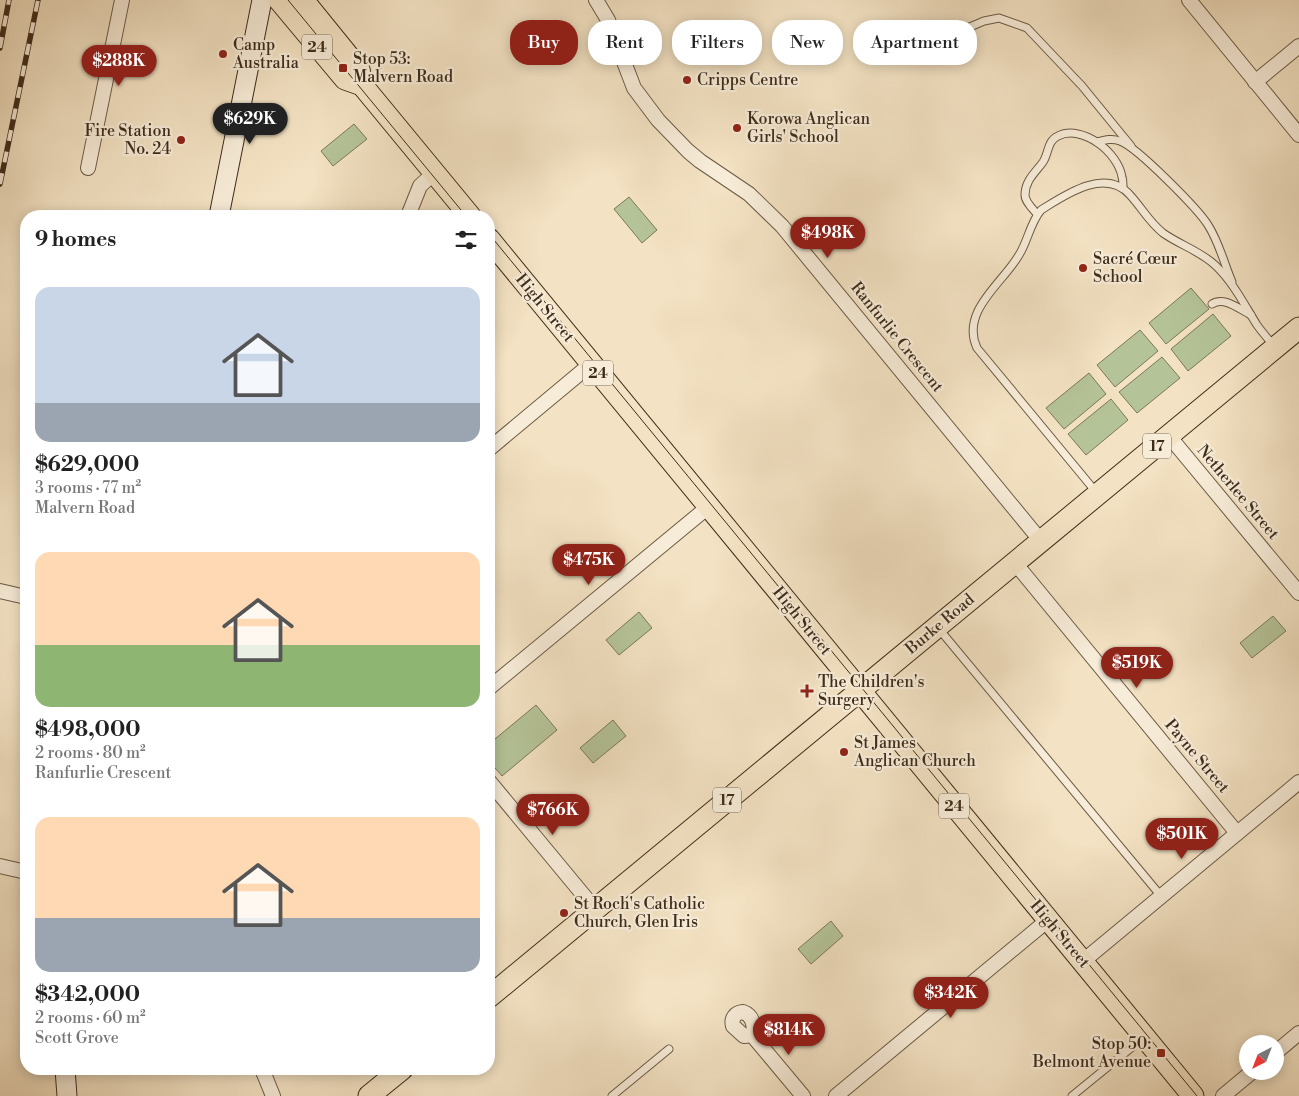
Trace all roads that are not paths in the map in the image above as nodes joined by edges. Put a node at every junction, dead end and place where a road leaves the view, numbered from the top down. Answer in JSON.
{"nodes":[{"id":1,"x":122,"y":0,"type":"edge"},
{"id":2,"x":262,"y":0,"type":"edge"},
{"id":3,"x":279,"y":0,"type":"edge"},
{"id":4,"x":303,"y":0,"type":"edge"},
{"id":5,"x":596,"y":0,"type":"edge"},
{"id":6,"x":1189,"y":0,"type":"edge"},
{"id":7,"x":977,"y":24,"type":"edge"},
{"id":8,"x":1299,"y":46,"type":"edge"},
{"id":9,"x":1255,"y":82,"type":"junction"},
{"id":10,"x":362,"y":85,"type":"junction"},
{"id":11,"x":1299,"y":135,"type":"edge"},
{"id":12,"x":1097,"y":142,"type":"junction"},
{"id":13,"x":1130,"y":146,"type":"junction"},
{"id":14,"x":88,"y":168,"type":"dead end"},
{"id":15,"x":434,"y":173,"type":"junction"},
{"id":16,"x":1123,"y":188,"type":"junction"},
{"id":17,"x":219,"y":210,"type":"edge"},
{"id":18,"x":410,"y":210,"type":"edge"},
{"id":19,"x":465,"y":210,"type":"edge"},
{"id":20,"x":1037,"y":214,"type":"junction"},
{"id":21,"x":495,"y":246,"type":"edge"},
{"id":22,"x":1235,"y":289,"type":"junction"},
{"id":23,"x":1212,"y":304,"type":"dead end"},
{"id":24,"x":1251,"y":315,"type":"junction"},
{"id":25,"x":1299,"y":328,"type":"edge"},
{"id":26,"x":1276,"y":348,"type":"junction"},
{"id":27,"x":591,"y":364,"type":"junction"},
{"id":28,"x":1169,"y":436,"type":"junction"},
{"id":29,"x":495,"y":444,"type":"edge"},
{"id":30,"x":1098,"y":494,"type":"junction"},
{"id":31,"x":708,"y":507,"type":"junction"},
{"id":32,"x":1042,"y":541,"type":"junction"},
{"id":33,"x":1015,"y":563,"type":"junction"},
{"id":34,"x":0,"y":591,"type":"edge"},
{"id":35,"x":1299,"y":593,"type":"edge"},
{"id":36,"x":20,"y":596,"type":"edge"},
{"id":37,"x":937,"y":626,"type":"junction"},
{"id":38,"x":495,"y":683,"type":"edge"},
{"id":39,"x":860,"y":691,"type":"junction"},
{"id":40,"x":1299,"y":782,"type":"edge"},
{"id":41,"x":495,"y":788,"type":"edge"},
{"id":42,"x":1237,"y":833,"type":"junction"},
{"id":43,"x":0,"y":866,"type":"edge"},
{"id":44,"x":20,"y":871,"type":"edge"},
{"id":45,"x":1161,"y":896,"type":"junction"},
{"id":46,"x":594,"y":909,"type":"junction"},
{"id":47,"x":1048,"y":920,"type":"junction"},
{"id":48,"x":1082,"y":962,"type":"junction"},
{"id":49,"x":495,"y":992,"type":"edge"},
{"id":50,"x":1299,"y":1033,"type":"edge"},
{"id":51,"x":752,"y":1034,"type":"dead end"},
{"id":52,"x":1144,"y":1037,"type":"junction"},
{"id":53,"x":1284,"y":1046,"type":"edge"},
{"id":54,"x":669,"y":1049,"type":"dead end"},
{"id":55,"x":65,"y":1075,"type":"edge"},
{"id":56,"x":264,"y":1075,"type":"edge"},
{"id":57,"x":395,"y":1075,"type":"edge"},
{"id":58,"x":1243,"y":1080,"type":"edge"},
{"id":59,"x":67,"y":1096,"type":"edge"},
{"id":60,"x":273,"y":1096,"type":"edge"},
{"id":61,"x":369,"y":1096,"type":"edge"},
{"id":62,"x":612,"y":1096,"type":"edge"},
{"id":63,"x":803,"y":1096,"type":"edge"},
{"id":64,"x":836,"y":1096,"type":"edge"},
{"id":65,"x":1072,"y":1096,"type":"edge"},
{"id":66,"x":1193,"y":1096,"type":"edge"},
{"id":67,"x":1224,"y":1096,"type":"edge"}],
"edges":[{"from":1,"to":14,"type":"street"},
{"from":2,"to":17,"type":"main road"},
{"from":3,"to":10,"type":"main road","number":"24"},
{"from":4,"to":10,"type":"main road","number":"24"},
{"from":5,"to":32,"type":"street","name":"Ranfurlie Crescent"},
{"from":6,"to":9,"type":"street"},
{"from":7,"to":13,"type":"lane"},
{"from":8,"to":9,"type":"street"},
{"from":9,"to":11,"type":"street"},
{"from":10,"to":15,"type":"main road","number":"24"},
{"from":12,"to":13,"type":"lane"},
{"from":12,"to":16,"type":"lane"},
{"from":12,"to":20,"type":"lane"},
{"from":13,"to":22,"type":"lane"},
{"from":15,"to":18,"type":"street"},
{"from":15,"to":19,"type":"main road","number":"24"},
{"from":16,"to":20,"type":"lane"},
{"from":16,"to":22,"type":"lane"},
{"from":20,"to":30,"type":"lane"},
{"from":21,"to":27,"type":"main road","name":"High Street","number":"24"},
{"from":22,"to":24,"type":"lane"},
{"from":23,"to":24,"type":"lane"},
{"from":24,"to":26,"type":"lane"},
{"from":25,"to":26,"type":"main road","name":"Burke Road","number":"17"},
{"from":26,"to":28,"type":"main road","name":"Burke Road","number":"17"},
{"from":27,"to":29,"type":"street"},
{"from":27,"to":31,"type":"main road","name":"High Street","number":"24"},
{"from":28,"to":30,"type":"main road","name":"Burke Road","number":"17"},
{"from":28,"to":35,"type":"street","name":"Netherlee Street"},
{"from":30,"to":32,"type":"main road","name":"Burke Road","number":"17"},
{"from":31,"to":38,"type":"street"},
{"from":31,"to":39,"type":"main road","name":"High Street","number":"24"},
{"from":32,"to":33,"type":"main road","name":"Burke Road","number":"17"},
{"from":33,"to":37,"type":"main road","name":"Burke Road","number":"17"},
{"from":33,"to":42,"type":"street","name":"Payne Street"},
{"from":34,"to":36,"type":"street"},
{"from":37,"to":39,"type":"main road","name":"Burke Road","number":"17"},
{"from":37,"to":45,"type":"lane"},
{"from":39,"to":46,"type":"main road","name":"Burke Road","number":"17"},
{"from":39,"to":47,"type":"main road","name":"High Street","number":"24"},
{"from":40,"to":42,"type":"street"},
{"from":41,"to":46,"type":"street"},
{"from":42,"to":45,"type":"street"},
{"from":43,"to":44,"type":"street"},
{"from":45,"to":48,"type":"street"},
{"from":46,"to":49,"type":"main road","name":"Burke Road","number":"17"},
{"from":47,"to":48,"type":"main road","name":"High Street","number":"24"},
{"from":47,"to":64,"type":"street"},
{"from":48,"to":52,"type":"main road","name":"High Street","number":"24"},
{"from":50,"to":53,"type":"street"},
{"from":51,"to":63,"type":"street"},
{"from":52,"to":65,"type":"lane"},
{"from":52,"to":66,"type":"main road","name":"High Street","number":"24"},
{"from":54,"to":62,"type":"lane"},
{"from":55,"to":59,"type":"main road"},
{"from":56,"to":60,"type":"street"},
{"from":57,"to":61,"type":"main road"},
{"from":58,"to":67,"type":"street"}]}
